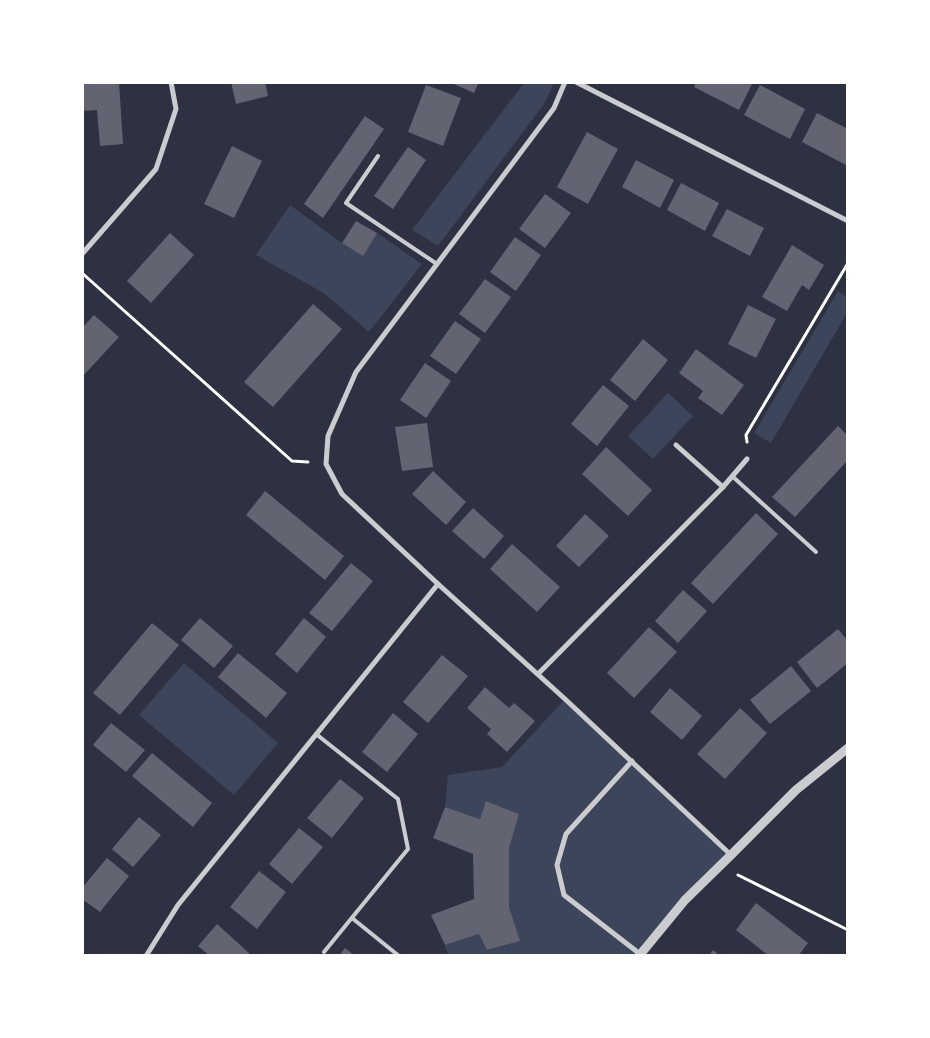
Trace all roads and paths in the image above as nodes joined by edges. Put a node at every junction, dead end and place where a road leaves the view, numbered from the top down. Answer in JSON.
{"nodes":[{"id":1,"x":171,"y":82,"type":"edge"},
{"id":2,"x":565,"y":82,"type":"edge"},
{"id":3,"x":576,"y":82,"type":"edge"},
{"id":4,"x":378,"y":156,"type":"dead end"},
{"id":5,"x":848,"y":221,"type":"edge"},
{"id":6,"x":82,"y":254,"type":"edge"},
{"id":7,"x":848,"y":263,"type":"edge"},
{"id":8,"x":437,"y":264,"type":"junction"},
{"id":9,"x":82,"y":274,"type":"edge"},
{"id":10,"x":676,"y":445,"type":"dead end"},
{"id":11,"x":747,"y":459,"type":"joint"},
{"id":12,"x":326,"y":464,"type":"junction"},
{"id":13,"x":732,"y":476,"type":"junction"},
{"id":14,"x":723,"y":487,"type":"junction"},
{"id":15,"x":816,"y":552,"type":"dead end"},
{"id":16,"x":438,"y":584,"type":"junction"},
{"id":17,"x":538,"y":674,"type":"junction"},
{"id":18,"x":316,"y":734,"type":"junction"},
{"id":19,"x":848,"y":748,"type":"edge"},
{"id":20,"x":632,"y":761,"type":"junction"},
{"id":21,"x":730,"y":855,"type":"junction"},
{"id":22,"x":720,"y":866,"type":"junction"},
{"id":23,"x":352,"y":918,"type":"junction"},
{"id":24,"x":848,"y":930,"type":"edge"},
{"id":25,"x":324,"y":952,"type":"dead end"},
{"id":26,"x":640,"y":954,"type":"edge"},
{"id":27,"x":146,"y":956,"type":"edge"},
{"id":28,"x":398,"y":956,"type":"edge"}],
"edges":[{"from":1,"to":6,"type":"street"},
{"from":2,"to":8,"type":"street"},
{"from":3,"to":5,"type":"street"},
{"from":4,"to":8,"type":"lane"},
{"from":7,"to":11,"type":"path"},
{"from":8,"to":12,"type":"street"},
{"from":9,"to":12,"type":"path"},
{"from":10,"to":14,"type":"street"},
{"from":11,"to":13,"type":"street"},
{"from":12,"to":16,"type":"street"},
{"from":13,"to":14,"type":"street"},
{"from":13,"to":15,"type":"lane"},
{"from":14,"to":17,"type":"street"},
{"from":16,"to":17,"type":"street"},
{"from":16,"to":18,"type":"street"},
{"from":17,"to":20,"type":"street"},
{"from":18,"to":23,"type":"lane"},
{"from":18,"to":27,"type":"street"},
{"from":19,"to":21,"type":"street"},
{"from":20,"to":21,"type":"street"},
{"from":20,"to":26,"type":"street"},
{"from":21,"to":22,"type":"street"},
{"from":22,"to":24,"type":"path"},
{"from":22,"to":26,"type":"street"},
{"from":23,"to":25,"type":"lane"},
{"from":23,"to":28,"type":"lane"}]}
